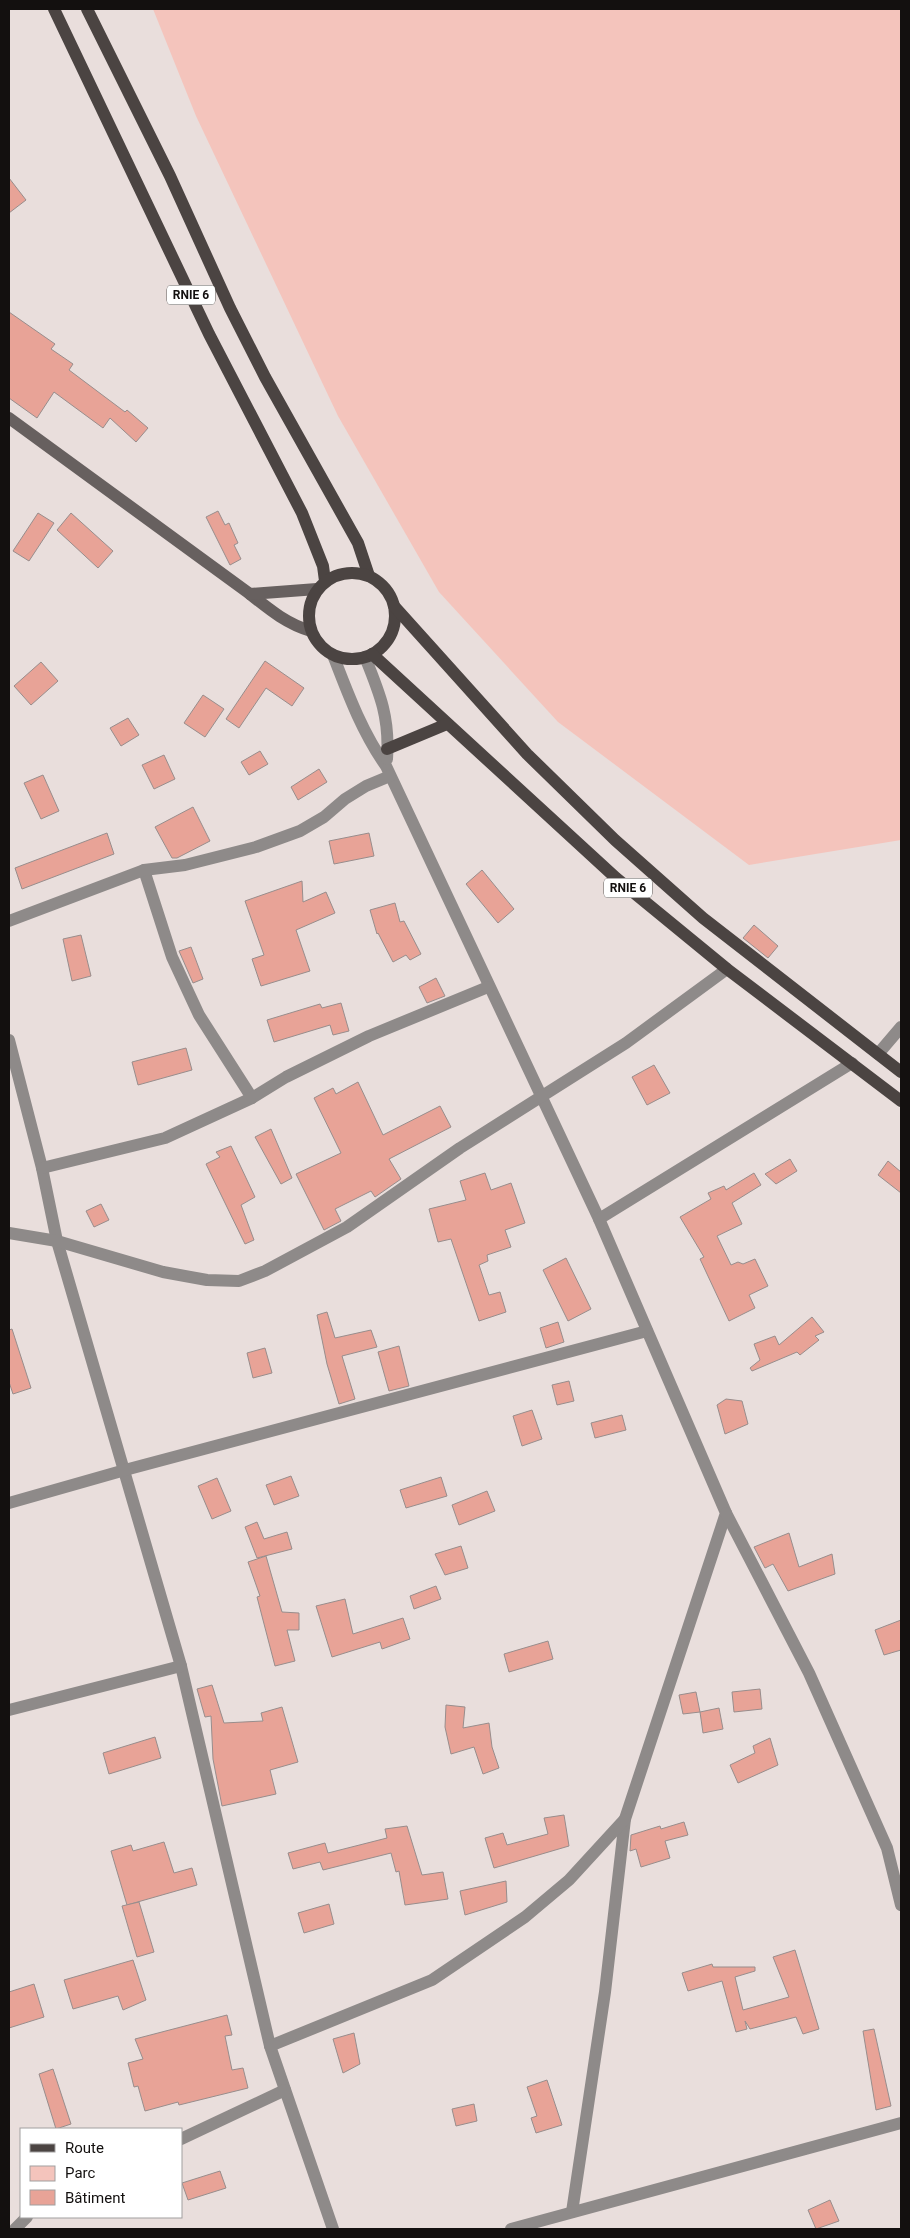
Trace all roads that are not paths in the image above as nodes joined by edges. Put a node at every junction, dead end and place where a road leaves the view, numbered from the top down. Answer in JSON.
{"nodes":[{"id":1,"x":54,"y":9,"type":"edge"},
{"id":2,"x":87,"y":9,"type":"edge"},
{"id":3,"x":9,"y":418,"type":"edge"},
{"id":4,"x":369,"y":576,"type":"junction"},
{"id":5,"x":321,"y":585,"type":"junction"},
{"id":6,"x":250,"y":594,"type":"junction"},
{"id":7,"x":394,"y":606,"type":"junction"},
{"id":8,"x":311,"y":631,"type":"junction"},
{"id":9,"x":333,"y":655,"type":"junction"},
{"id":10,"x":369,"y":656,"type":"junction"},
{"id":11,"x":447,"y":724,"type":"junction"},
{"id":12,"x":387,"y":749,"type":"junction"},
{"id":13,"x":388,"y":771,"type":"junction"},
{"id":14,"x":144,"y":870,"type":"junction"},
{"id":15,"x":9,"y":921,"type":"edge"},
{"id":16,"x":727,"y":968,"type":"junction"},
{"id":17,"x":488,"y":987,"type":"junction"},
{"id":18,"x":901,"y":1027,"type":"edge"},
{"id":19,"x":9,"y":1040,"type":"edge"},
{"id":20,"x":878,"y":1054,"type":"junction"},
{"id":21,"x":852,"y":1063,"type":"junction"},
{"id":22,"x":901,"y":1072,"type":"edge"},
{"id":23,"x":542,"y":1096,"type":"junction"},
{"id":24,"x":252,"y":1098,"type":"junction"},
{"id":25,"x":901,"y":1101,"type":"edge"},
{"id":26,"x":42,"y":1168,"type":"junction"},
{"id":27,"x":598,"y":1219,"type":"junction"},
{"id":28,"x":9,"y":1233,"type":"edge"},
{"id":29,"x":58,"y":1241,"type":"junction"},
{"id":30,"x":647,"y":1331,"type":"junction"},
{"id":31,"x":125,"y":1470,"type":"junction"},
{"id":32,"x":9,"y":1503,"type":"edge"},
{"id":33,"x":726,"y":1513,"type":"junction"},
{"id":34,"x":181,"y":1666,"type":"junction"},
{"id":35,"x":9,"y":1710,"type":"edge"},
{"id":36,"x":625,"y":1818,"type":"junction"},
{"id":37,"x":901,"y":1905,"type":"edge"},
{"id":38,"x":270,"y":2046,"type":"junction"},
{"id":39,"x":285,"y":2090,"type":"junction"},
{"id":40,"x":901,"y":2122,"type":"edge"},
{"id":41,"x":182,"y":2139,"type":"edge"},
{"id":42,"x":572,"y":2212,"type":"junction"},
{"id":43,"x":26,"y":2218,"type":"edge"},
{"id":44,"x":531,"y":2226,"type":"edge"},
{"id":45,"x":15,"y":2229,"type":"edge"},
{"id":46,"x":333,"y":2229,"type":"edge"},
{"id":47,"x":511,"y":2229,"type":"edge"}],
"edges":[{"from":1,"to":5,"type":"main road","number":"RNIE 6"},
{"from":2,"to":4,"type":"main road","number":"RNIE 6"},
{"from":3,"to":6,"type":"main road"},
{"from":4,"to":5,"type":"main road"},
{"from":4,"to":7,"type":"main road","number":"RNIE 6"},
{"from":5,"to":6,"type":"main road"},
{"from":5,"to":8,"type":"main road"},
{"from":6,"to":8,"type":"main road"},
{"from":7,"to":10,"type":"main road"},
{"from":7,"to":20,"type":"main road","number":"RNIE 6"},
{"from":8,"to":9,"type":"main road"},
{"from":9,"to":10,"type":"main road"},
{"from":9,"to":13,"type":"street"},
{"from":10,"to":11,"type":"main road","number":"RNIE 6"},
{"from":10,"to":12,"type":"street"},
{"from":11,"to":12,"type":"main road"},
{"from":11,"to":16,"type":"main road","number":"RNIE 6"},
{"from":12,"to":13,"type":"street"},
{"from":13,"to":14,"type":"street"},
{"from":13,"to":17,"type":"street"},
{"from":14,"to":15,"type":"street"},
{"from":14,"to":24,"type":"street"},
{"from":16,"to":21,"type":"main road","number":"RNIE 6"},
{"from":16,"to":23,"type":"street"},
{"from":17,"to":23,"type":"street"},
{"from":17,"to":24,"type":"street"},
{"from":18,"to":20,"type":"street"},
{"from":19,"to":26,"type":"street"},
{"from":20,"to":22,"type":"main road","number":"RNIE 6"},
{"from":21,"to":25,"type":"main road","number":"RNIE 6"},
{"from":21,"to":27,"type":"street"},
{"from":23,"to":27,"type":"street"},
{"from":23,"to":29,"type":"street"},
{"from":24,"to":26,"type":"street"},
{"from":26,"to":29,"type":"street"},
{"from":27,"to":30,"type":"street"},
{"from":28,"to":29,"type":"street"},
{"from":29,"to":31,"type":"street"},
{"from":30,"to":31,"type":"street"},
{"from":30,"to":33,"type":"street"},
{"from":31,"to":32,"type":"street"},
{"from":31,"to":34,"type":"street"},
{"from":33,"to":36,"type":"street"},
{"from":33,"to":37,"type":"street"},
{"from":34,"to":35,"type":"street"},
{"from":34,"to":38,"type":"street"},
{"from":36,"to":38,"type":"street"},
{"from":36,"to":42,"type":"street"},
{"from":38,"to":39,"type":"street"},
{"from":39,"to":41,"type":"street"},
{"from":39,"to":46,"type":"street"},
{"from":40,"to":42,"type":"street"},
{"from":42,"to":44,"type":"street"},
{"from":43,"to":45,"type":"street"},
{"from":44,"to":47,"type":"street"}]}
